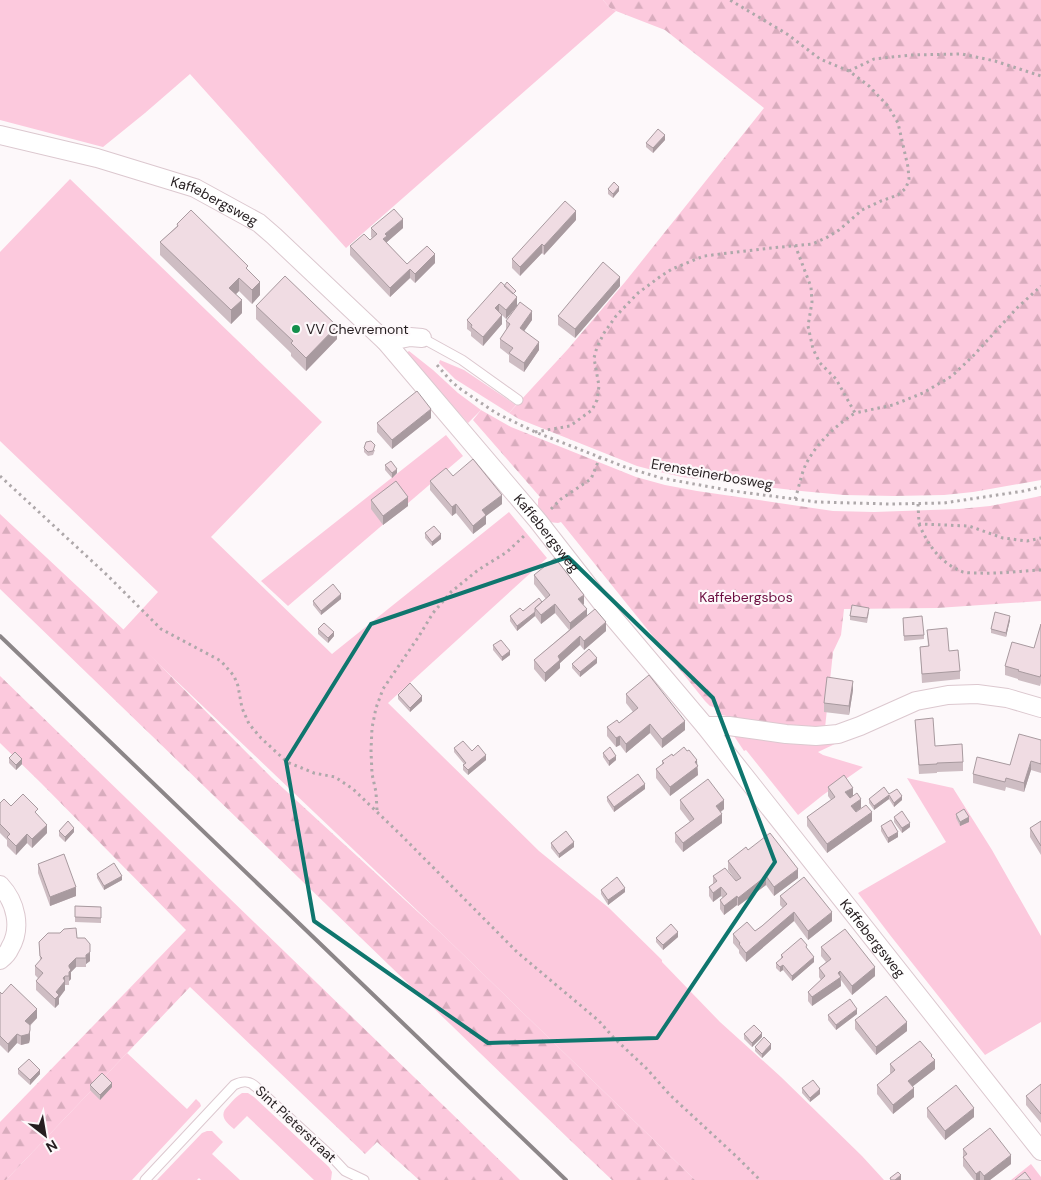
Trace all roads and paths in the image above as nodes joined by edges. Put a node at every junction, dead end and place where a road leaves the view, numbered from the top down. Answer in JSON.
{"nodes":[{"id":1,"x":730,"y":0,"type":"edge"},
{"id":2,"x":848,"y":72,"type":"junction"},
{"id":3,"x":1041,"y":76,"type":"edge"},
{"id":4,"x":0,"y":135,"type":"edge"},
{"id":5,"x":795,"y":245,"type":"junction"},
{"id":6,"x":1041,"y":286,"type":"edge"},
{"id":7,"x":422,"y":338,"type":"junction"},
{"id":8,"x":386,"y":342,"type":"junction"},
{"id":9,"x":518,"y":400,"type":"dead end"},
{"id":10,"x":855,"y":413,"type":"junction"},
{"id":11,"x":535,"y":432,"type":"junction"},
{"id":12,"x":600,"y":457,"type":"junction"},
{"id":13,"x":0,"y":476,"type":"edge"},
{"id":14,"x":1041,"y":487,"type":"edge"},
{"id":15,"x":795,"y":498,"type":"junction"},
{"id":16,"x":918,"y":504,"type":"junction"},
{"id":17,"x":538,"y":521,"type":"junction"},
{"id":18,"x":919,"y":524,"type":"junction"},
{"id":19,"x":1041,"y":538,"type":"edge"},
{"id":20,"x":1041,"y":570,"type":"edge"},
{"id":21,"x":1041,"y":708,"type":"edge"},
{"id":22,"x":705,"y":726,"type":"junction"},
{"id":23,"x":377,"y":811,"type":"junction"},
{"id":24,"x":0,"y":885,"type":"edge"},
{"id":25,"x":0,"y":960,"type":"edge"},
{"id":26,"x":1041,"y":1151,"type":"edge"},
{"id":27,"x":145,"y":1180,"type":"edge"},
{"id":28,"x":364,"y":1180,"type":"edge"},
{"id":29,"x":760,"y":1180,"type":"edge"}],
"edges":[{"from":1,"to":2,"type":"path"},
{"from":2,"to":3,"type":"path"},
{"from":2,"to":5,"type":"path"},
{"from":4,"to":8,"type":"street","name":"Kaffebergsweg"},
{"from":5,"to":10,"type":"path"},
{"from":5,"to":11,"type":"path"},
{"from":6,"to":10,"type":"path"},
{"from":7,"to":8,"type":"street"},
{"from":7,"to":9,"type":"lane"},
{"from":7,"to":11,"type":"path","name":"Erensteinerbosweg"},
{"from":8,"to":17,"type":"street","name":"Kaffebergsweg"},
{"from":10,"to":15,"type":"path"},
{"from":11,"to":12,"type":"path","name":"Erensteinerbosweg"},
{"from":12,"to":15,"type":"path","name":"Erensteinerbosweg"},
{"from":12,"to":17,"type":"path"},
{"from":13,"to":23,"type":"path"},
{"from":14,"to":16,"type":"path","name":"Erensteinerbosweg"},
{"from":15,"to":16,"type":"path","name":"Erensteinerbosweg"},
{"from":16,"to":18,"type":"path"},
{"from":17,"to":22,"type":"street","name":"Kaffebergsweg"},
{"from":17,"to":23,"type":"path"},
{"from":18,"to":19,"type":"path"},
{"from":18,"to":20,"type":"path"},
{"from":21,"to":22,"type":"street"},
{"from":22,"to":26,"type":"street","name":"Kaffebergsweg"},
{"from":23,"to":29,"type":"path"},
{"from":24,"to":25,"type":"street"},
{"from":27,"to":28,"type":"lane","name":"Sint Pieterstraat"}]}
